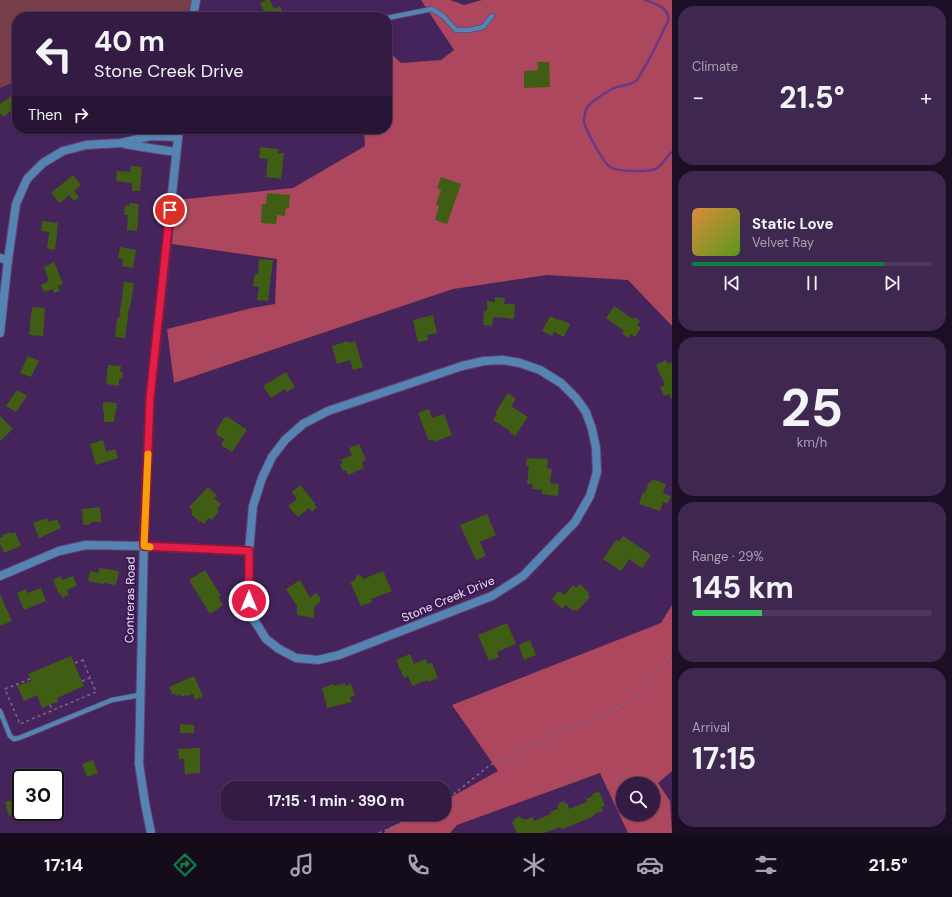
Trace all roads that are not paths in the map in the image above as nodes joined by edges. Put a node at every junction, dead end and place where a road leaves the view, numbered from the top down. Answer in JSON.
{"nodes":[{"id":1,"x":196,"y":0,"type":"edge"},
{"id":2,"x":194,"y":12,"type":"edge"},
{"id":3,"x":492,"y":16,"type":"dead end"},
{"id":4,"x":392,"y":17,"type":"edge"},
{"id":5,"x":170,"y":134,"type":"edge"},
{"id":6,"x":179,"y":134,"type":"edge"},
{"id":7,"x":121,"y":143,"type":"junction"},
{"id":8,"x":176,"y":152,"type":"junction"},
{"id":9,"x":4,"y":259,"type":"edge"},
{"id":10,"x":0,"y":333,"type":"edge"},
{"id":11,"x":144,"y":546,"type":"junction"},
{"id":12,"x":249,"y":551,"type":"junction"},
{"id":13,"x":0,"y":576,"type":"edge"},
{"id":14,"x":140,"y":695,"type":"junction"},
{"id":15,"x":0,"y":711,"type":"edge"},
{"id":16,"x":151,"y":833,"type":"edge"}],
"edges":[{"from":1,"to":2,"type":"street"},
{"from":3,"to":4,"type":"lane"},
{"from":5,"to":7,"type":"street"},
{"from":6,"to":8,"type":"street","name":"Contreras Road"},
{"from":7,"to":8,"type":"street"},
{"from":7,"to":9,"type":"street"},
{"from":8,"to":11,"type":"street","name":"Contreras Road"},
{"from":9,"to":10,"type":"street"},
{"from":11,"to":12,"type":"street"},
{"from":11,"to":13,"type":"street"},
{"from":11,"to":14,"type":"street","name":"Contreras Road"},
{"from":12,"to":12,"type":"street","name":"Stone Creek Drive"},
{"from":14,"to":15,"type":"lane"},
{"from":14,"to":16,"type":"street","name":"Contreras Road"}]}
